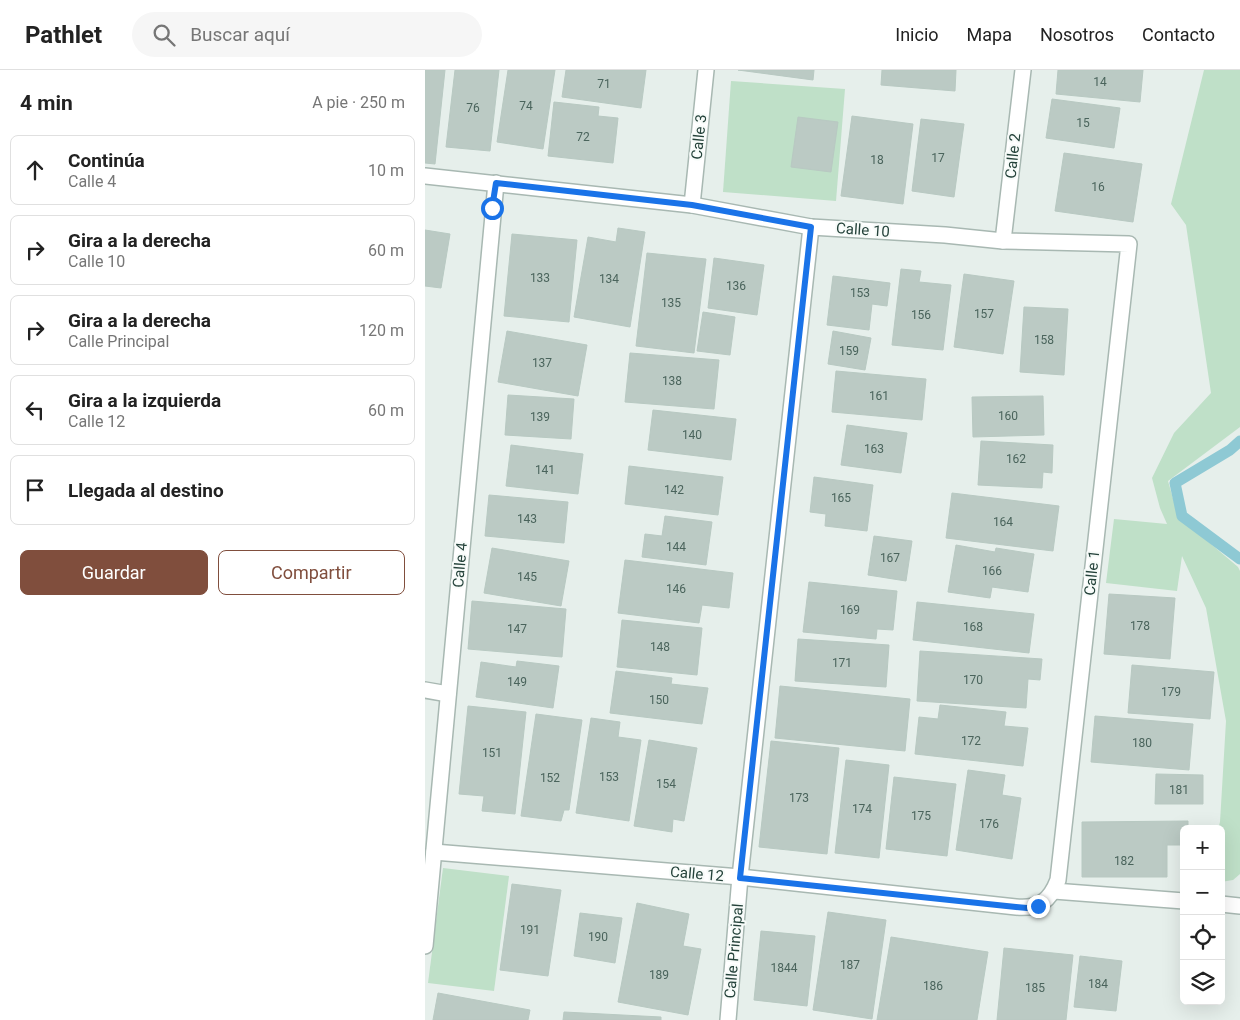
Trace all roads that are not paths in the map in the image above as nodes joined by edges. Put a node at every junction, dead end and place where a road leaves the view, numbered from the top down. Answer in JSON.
{"nodes":[{"id":1,"x":706,"y":70,"type":"edge"},
{"id":2,"x":1023,"y":70,"type":"edge"},
{"id":3,"x":425,"y":176,"type":"edge"},
{"id":4,"x":496,"y":183,"type":"junction"},
{"id":5,"x":692,"y":205,"type":"junction"},
{"id":6,"x":811,"y":227,"type":"junction"},
{"id":7,"x":1003,"y":241,"type":"junction"},
{"id":8,"x":1129,"y":244,"type":"joint"},
{"id":9,"x":425,"y":690,"type":"edge"},
{"id":10,"x":448,"y":694,"type":"junction"},
{"id":11,"x":434,"y":852,"type":"junction"},
{"id":12,"x":740,"y":878,"type":"junction"},
{"id":13,"x":1050,"y":895,"type":"junction"},
{"id":14,"x":1180,"y":901,"type":"edge"},
{"id":15,"x":1225,"y":904,"type":"edge"},
{"id":16,"x":1240,"y":906,"type":"edge"},
{"id":17,"x":425,"y":946,"type":"edge"},
{"id":18,"x":728,"y":1020,"type":"edge"}],
"edges":[{"from":1,"to":5,"type":"street","name":"Calle 3"},
{"from":2,"to":7,"type":"street","name":"Calle 2"},
{"from":3,"to":4,"type":"street","name":"Calle 10"},
{"from":4,"to":5,"type":"street","name":"Calle 10"},
{"from":4,"to":10,"type":"street","name":"Calle 4"},
{"from":5,"to":6,"type":"street","name":"Calle 10"},
{"from":6,"to":7,"type":"street","name":"Calle 10"},
{"from":6,"to":12,"type":"street","name":"Calle Principal"},
{"from":7,"to":8,"type":"street","name":"Calle 10"},
{"from":8,"to":13,"type":"street","name":"Calle 1"},
{"from":9,"to":10,"type":"street"},
{"from":10,"to":11,"type":"street","name":"Calle 4"},
{"from":11,"to":12,"type":"street","name":"Calle 12"},
{"from":11,"to":17,"type":"street","name":"Calle 4"},
{"from":12,"to":13,"type":"street","name":"Calle 12"},
{"from":12,"to":18,"type":"street","name":"Calle Principal"},
{"from":13,"to":14,"type":"street"},
{"from":15,"to":16,"type":"street"}]}
